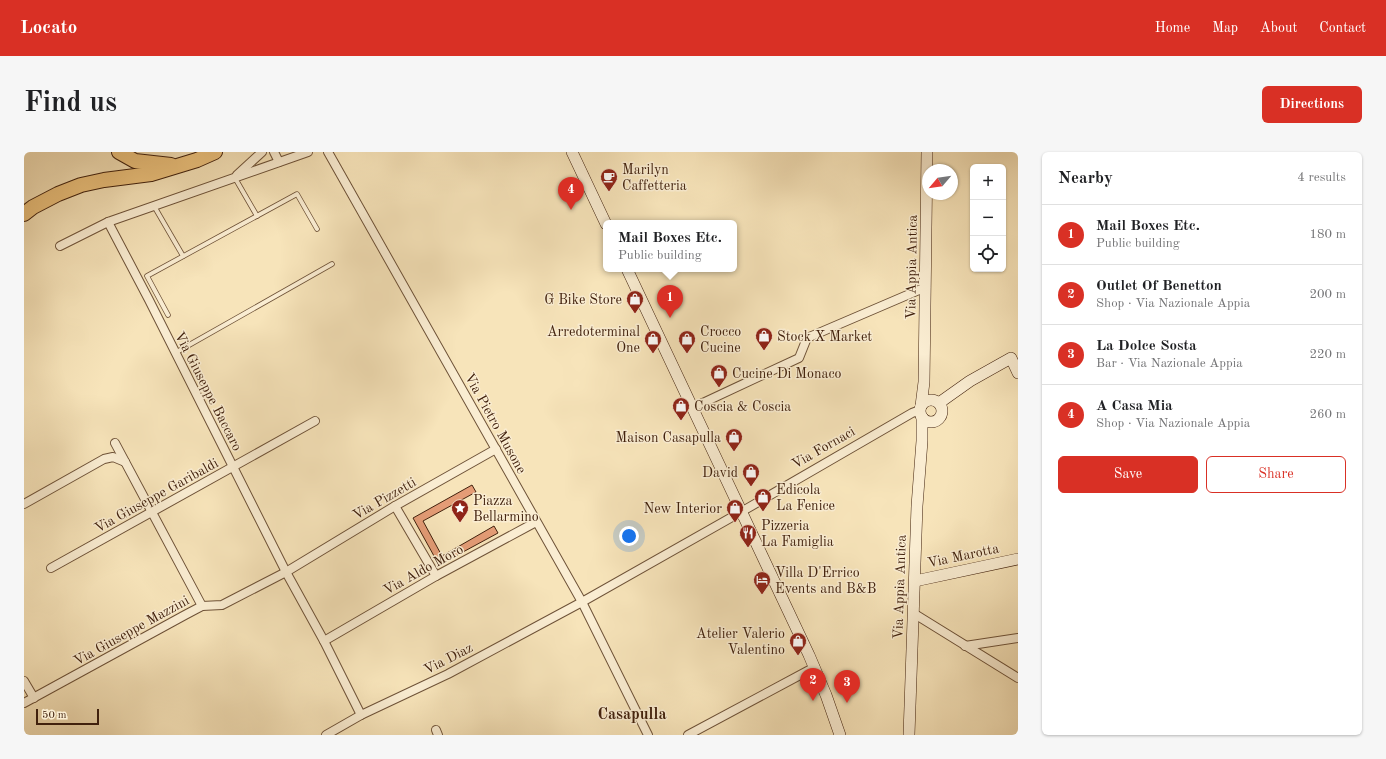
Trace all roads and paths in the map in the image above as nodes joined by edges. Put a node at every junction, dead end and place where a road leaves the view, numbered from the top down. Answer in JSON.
{"nodes":[{"id":1,"x":119,"y":152,"type":"edge"},
{"id":2,"x":215,"y":152,"type":"edge"},
{"id":3,"x":262,"y":152,"type":"edge"},
{"id":4,"x":274,"y":152,"type":"edge"},
{"id":5,"x":308,"y":152,"type":"edge"},
{"id":6,"x":328,"y":152,"type":"edge"},
{"id":7,"x":572,"y":152,"type":"edge"},
{"id":8,"x":927,"y":152,"type":"edge"},
{"id":9,"x":279,"y":162,"type":"junction"},
{"id":10,"x":175,"y":166,"type":"junction"},
{"id":11,"x":235,"y":177,"type":"junction"},
{"id":12,"x":154,"y":206,"type":"junction"},
{"id":13,"x":24,"y":214,"type":"edge"},
{"id":14,"x":257,"y":216,"type":"junction"},
{"id":15,"x":604,"y":220,"type":"edge"},
{"id":16,"x":108,"y":222,"type":"junction"},
{"id":17,"x":317,"y":229,"type":"dead end"},
{"id":18,"x":60,"y":246,"type":"dead end"},
{"id":19,"x":183,"y":256,"type":"junction"},
{"id":20,"x":332,"y":264,"type":"dead end"},
{"id":21,"x":628,"y":272,"type":"edge"},
{"id":22,"x":926,"y":287,"type":"junction"},
{"id":23,"x":168,"y":315,"type":"dead end"},
{"id":24,"x":175,"y":353,"type":"junction"},
{"id":25,"x":1015,"y":356,"type":"edge"},
{"id":26,"x":1018,"y":373,"type":"edge"},
{"id":27,"x":692,"y":408,"type":"junction"},
{"id":28,"x":927,"y":409,"type":"junction"},
{"id":29,"x":315,"y":421,"type":"dead end"},
{"id":30,"x":115,"y":443,"type":"dead end"},
{"id":31,"x":496,"y":449,"type":"junction"},
{"id":32,"x":125,"y":462,"type":"junction"},
{"id":33,"x":232,"y":467,"type":"junction"},
{"id":34,"x":24,"y":504,"type":"edge"},
{"id":35,"x":395,"y":506,"type":"junction"},
{"id":36,"x":152,"y":512,"type":"junction"},
{"id":37,"x":741,"y":512,"type":"junction"},
{"id":38,"x":536,"y":522,"type":"junction"},
{"id":39,"x":1018,"y":559,"type":"edge"},
{"id":40,"x":51,"y":568,"type":"dead end"},
{"id":41,"x":286,"y":572,"type":"junction"},
{"id":42,"x":436,"y":576,"type":"junction"},
{"id":43,"x":915,"y":581,"type":"junction"},
{"id":44,"x":582,"y":602,"type":"junction"},
{"id":45,"x":202,"y":606,"type":"junction"},
{"id":46,"x":913,"y":613,"type":"junction"},
{"id":47,"x":1018,"y":638,"type":"edge"},
{"id":48,"x":324,"y":641,"type":"junction"},
{"id":49,"x":965,"y":646,"type":"junction"},
{"id":50,"x":815,"y":667,"type":"junction"},
{"id":51,"x":1018,"y":678,"type":"edge"},
{"id":52,"x":24,"y":681,"type":"edge"},
{"id":53,"x":34,"y":698,"type":"junction"},
{"id":54,"x":24,"y":704,"type":"edge"},
{"id":55,"x":361,"y":715,"type":"junction"},
{"id":56,"x":647,"y":734,"type":"edge"},
{"id":57,"x":326,"y":735,"type":"edge"},
{"id":58,"x":688,"y":735,"type":"edge"},
{"id":59,"x":840,"y":735,"type":"edge"},
{"id":60,"x":909,"y":735,"type":"edge"}],
"edges":[{"from":1,"to":10,"type":"highway"},
{"from":2,"to":10,"type":"highway"},
{"from":3,"to":11,"type":"street"},
{"from":4,"to":9,"type":"street"},
{"from":5,"to":9,"type":"street"},
{"from":6,"to":31,"type":"street","name":"Via Pietro Musone"},
{"from":7,"to":15,"type":"street"},
{"from":8,"to":22,"type":"street","name":"Via Appia Antica"},
{"from":9,"to":11,"type":"street"},
{"from":10,"to":13,"type":"highway"},
{"from":11,"to":12,"type":"street"},
{"from":11,"to":14,"type":"lane"},
{"from":12,"to":16,"type":"street"},
{"from":12,"to":19,"type":"lane"},
{"from":14,"to":17,"type":"lane"},
{"from":14,"to":19,"type":"lane"},
{"from":16,"to":18,"type":"street"},
{"from":16,"to":24,"type":"street","name":"Via Giuseppe Baccaro"},
{"from":19,"to":23,"type":"lane"},
{"from":20,"to":24,"type":"lane"},
{"from":21,"to":27,"type":"street"},
{"from":22,"to":27,"type":"street"},
{"from":22,"to":28,"type":"street","name":"Via Appia Antica"},
{"from":24,"to":33,"type":"street","name":"Via Giuseppe Baccaro"},
{"from":25,"to":26,"type":"street"},
{"from":25,"to":28,"type":"street","name":"Via Fornaci"},
{"from":27,"to":37,"type":"street"},
{"from":28,"to":37,"type":"street","name":"Via Fornaci"},
{"from":28,"to":43,"type":"street","name":"Via Appia Antica"},
{"from":29,"to":33,"type":"street","name":"Via Giuseppe Garibaldi"},
{"from":30,"to":32,"type":"street"},
{"from":31,"to":35,"type":"street","name":"Via Pizzetti"},
{"from":31,"to":38,"type":"street","name":"Via Pietro Musone"},
{"from":32,"to":34,"type":"street"},
{"from":32,"to":36,"type":"street"},
{"from":33,"to":36,"type":"street","name":"Via Giuseppe Garibaldi"},
{"from":33,"to":41,"type":"street","name":"Via Giuseppe Baccaro"},
{"from":35,"to":41,"type":"street","name":"Via Pizzetti"},
{"from":35,"to":42,"type":"street"},
{"from":36,"to":40,"type":"street","name":"Via Giuseppe Garibaldi"},
{"from":36,"to":45,"type":"street"},
{"from":37,"to":44,"type":"street","name":"Via Fornaci"},
{"from":37,"to":50,"type":"street"},
{"from":38,"to":42,"type":"street","name":"Via Aldo Moro"},
{"from":38,"to":44,"type":"street","name":"Via Pietro Musone"},
{"from":39,"to":43,"type":"street","name":"Via Marotta"},
{"from":41,"to":45,"type":"street","name":"Via Giuseppe Mazzini"},
{"from":41,"to":48,"type":"street","name":"Via Giuseppe Baccaro"},
{"from":42,"to":48,"type":"street","name":"Via Aldo Moro"},
{"from":43,"to":46,"type":"street","name":"Via Appia Antica"},
{"from":44,"to":55,"type":"street","name":"Via Diaz"},
{"from":44,"to":56,"type":"street","name":"Via Pietro Musone"},
{"from":45,"to":53,"type":"street","name":"Via Giuseppe Mazzini"},
{"from":46,"to":49,"type":"street"},
{"from":46,"to":60,"type":"street","name":"Via Appia Antica"},
{"from":47,"to":49,"type":"street"},
{"from":48,"to":55,"type":"street","name":"Via Giuseppe Baccaro"},
{"from":49,"to":51,"type":"street"},
{"from":50,"to":58,"type":"street"},
{"from":50,"to":59,"type":"street"},
{"from":52,"to":53,"type":"street"},
{"from":53,"to":54,"type":"street","name":"Via Giuseppe Mazzini"},
{"from":55,"to":57,"type":"street","name":"Via Diaz"}]}
